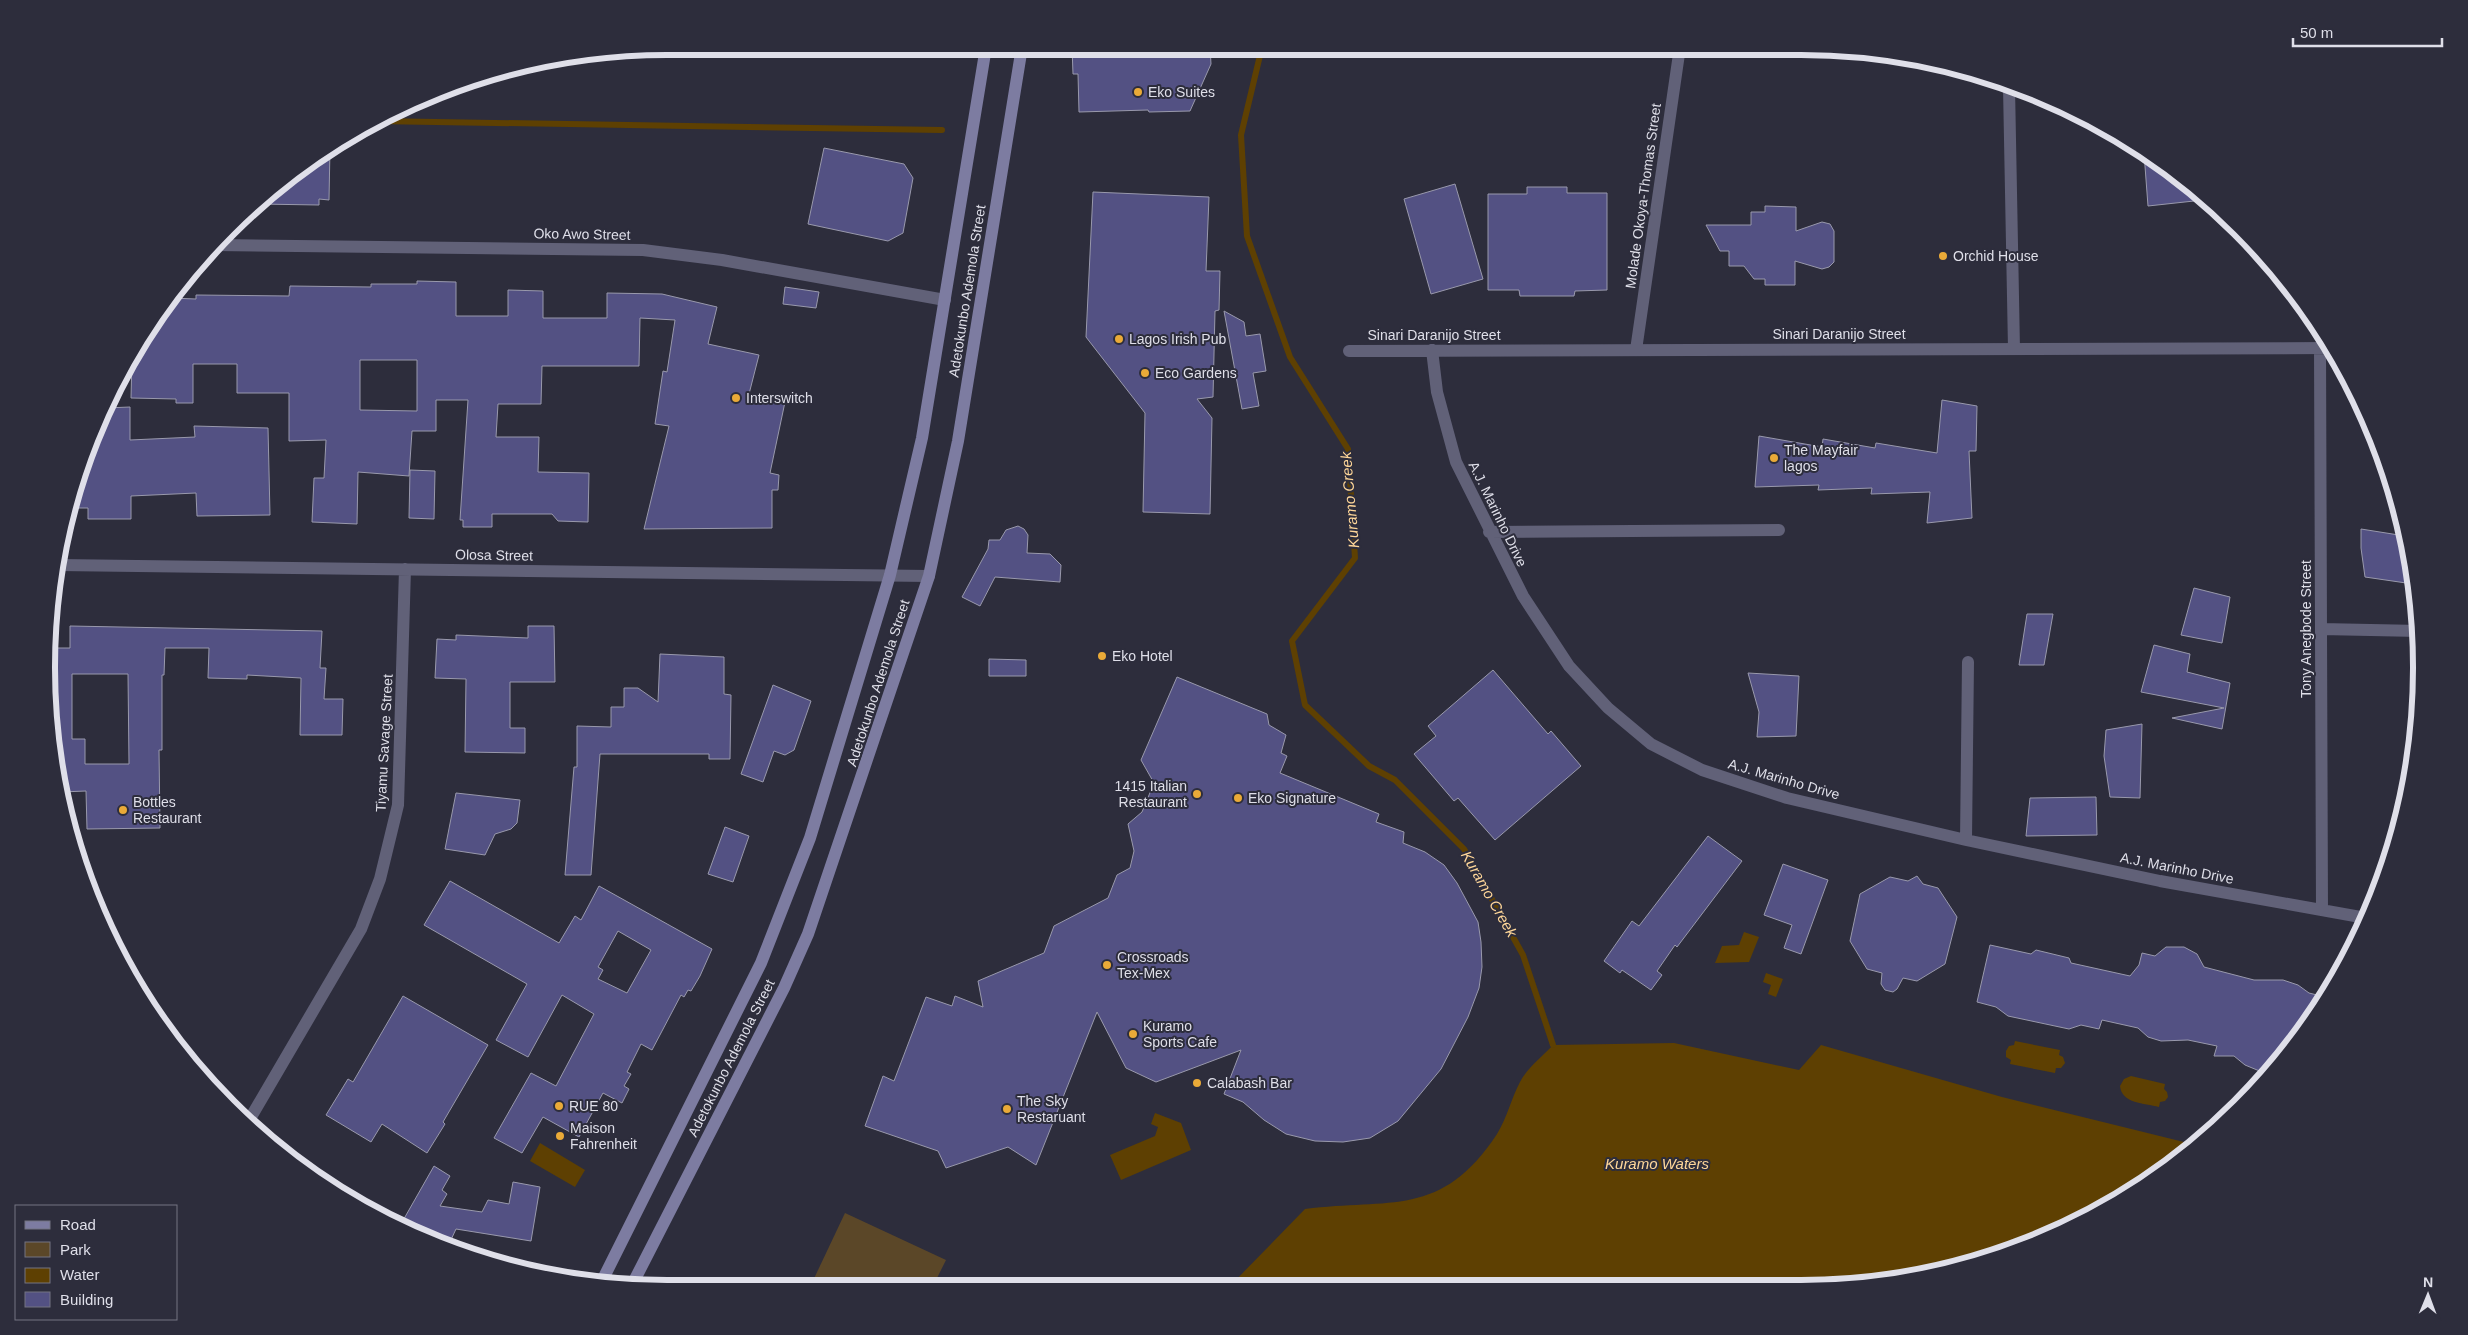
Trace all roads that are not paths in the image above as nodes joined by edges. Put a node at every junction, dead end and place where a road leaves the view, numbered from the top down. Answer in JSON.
{"nodes":[{"id":1,"x":985,"y":55,"type":"edge"},
{"id":2,"x":1021,"y":55,"type":"edge"},
{"id":3,"x":1679,"y":55,"type":"edge"},
{"id":4,"x":2008,"y":92,"type":"edge"},
{"id":5,"x":224,"y":245,"type":"edge"},
{"id":6,"x":945,"y":300,"type":"junction"},
{"id":7,"x":2323,"y":348,"type":"edge"},
{"id":8,"x":2014,"y":349,"type":"junction"},
{"id":9,"x":1432,"y":350,"type":"junction"},
{"id":10,"x":1636,"y":350,"type":"junction"},
{"id":11,"x":1348,"y":351,"type":"dead end"},
{"id":12,"x":2325,"y":351,"type":"edge"},
{"id":13,"x":1780,"y":530,"type":"dead end"},
{"id":14,"x":1489,"y":532,"type":"junction"},
{"id":15,"x":64,"y":565,"type":"edge"},
{"id":16,"x":405,"y":569,"type":"junction"},
{"id":17,"x":890,"y":575,"type":"junction"},
{"id":18,"x":929,"y":576,"type":"junction"},
{"id":19,"x":2321,"y":629,"type":"junction"},
{"id":20,"x":2412,"y":631,"type":"edge"},
{"id":21,"x":1968,"y":662,"type":"dead end"},
{"id":22,"x":1966,"y":840,"type":"junction"},
{"id":23,"x":2322,"y":910,"type":"junction"},
{"id":24,"x":2359,"y":917,"type":"edge"},
{"id":25,"x":251,"y":1116,"type":"edge"},
{"id":26,"x":604,"y":1277,"type":"edge"},
{"id":27,"x":635,"y":1279,"type":"edge"}],
"edges":[{"from":1,"to":6,"type":"main road","name":"Adetokunbo Ademola Street"},
{"from":2,"to":18,"type":"main road","name":"Adetokunbo Ademola Street"},
{"from":3,"to":10,"type":"street","name":"Molade Okoya-Thomas Street"},
{"from":4,"to":8,"type":"street"},
{"from":5,"to":6,"type":"street","name":"Oko Awo Street"},
{"from":6,"to":17,"type":"main road","name":"Adetokunbo Ademola Street"},
{"from":7,"to":8,"type":"street","name":"Sinari Daranijo Street"},
{"from":8,"to":10,"type":"street","name":"Sinari Daranijo Street"},
{"from":9,"to":10,"type":"street","name":"Sinari Daranijo Street"},
{"from":9,"to":11,"type":"street","name":"Sinari Daranijo Street"},
{"from":9,"to":14,"type":"street","name":"A.J. Marinho Drive"},
{"from":12,"to":19,"type":"street","name":"Tony Anegbode Street"},
{"from":13,"to":14,"type":"street"},
{"from":14,"to":22,"type":"street","name":"A.J. Marinho Drive"},
{"from":15,"to":16,"type":"street","name":"Olosa Street"},
{"from":16,"to":17,"type":"street","name":"Olosa Street"},
{"from":16,"to":25,"type":"street","name":"Tiyamu Savage Street"},
{"from":17,"to":18,"type":"street","name":"Olosa Street"},
{"from":17,"to":26,"type":"main road","name":"Adetokunbo Ademola Street"},
{"from":18,"to":27,"type":"main road","name":"Adetokunbo Ademola Street"},
{"from":19,"to":20,"type":"street"},
{"from":19,"to":23,"type":"street","name":"Tony Anegbode Street"},
{"from":21,"to":22,"type":"street"},
{"from":22,"to":23,"type":"street","name":"A.J. Marinho Drive"},
{"from":23,"to":24,"type":"street","name":"A.J. Marinho Drive"}]}
